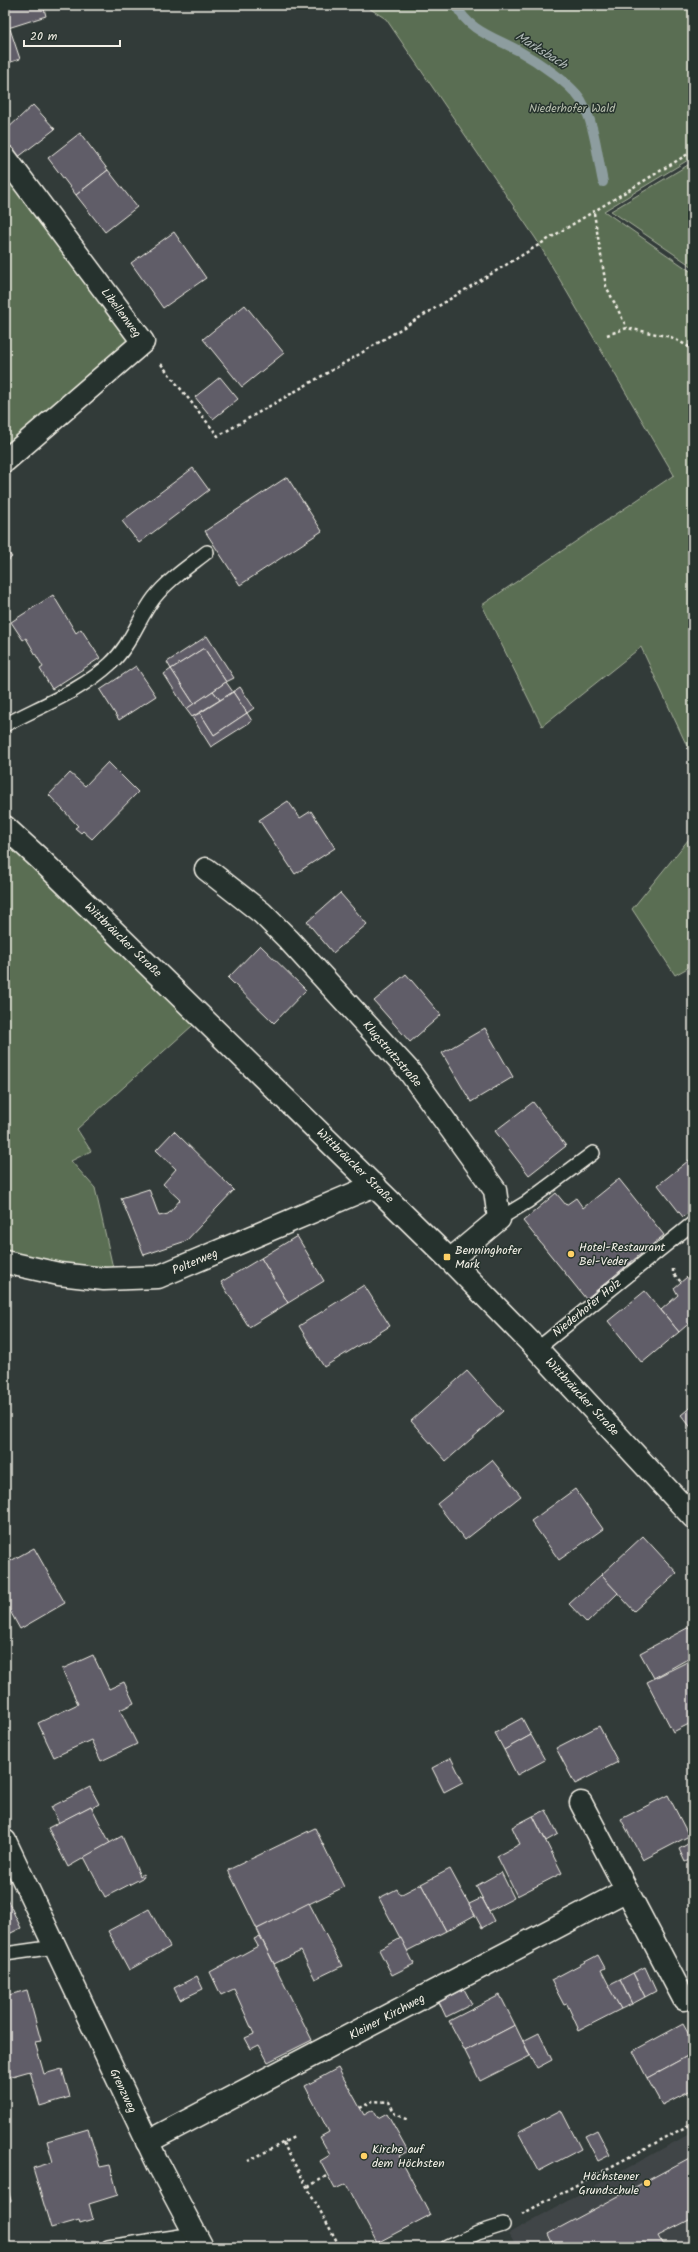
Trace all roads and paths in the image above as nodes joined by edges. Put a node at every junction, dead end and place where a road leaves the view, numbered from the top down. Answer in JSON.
{"nodes":[{"id":1,"x":693,"y":151,"type":"edge"},
{"id":2,"x":5,"y":158,"type":"edge"},
{"id":3,"x":594,"y":213,"type":"junction"},
{"id":4,"x":628,"y":328,"type":"junction"},
{"id":5,"x":607,"y":335,"type":"dead end"},
{"id":6,"x":143,"y":342,"type":"junction"},
{"id":7,"x":693,"y":349,"type":"edge"},
{"id":8,"x":5,"y":461,"type":"edge"},
{"id":9,"x":207,"y":552,"type":"dead end"},
{"id":10,"x":5,"y":725,"type":"edge"},
{"id":11,"x":5,"y":827,"type":"edge"},
{"id":12,"x":206,"y":869,"type":"dead end"},
{"id":13,"x":593,"y":1153,"type":"dead end"},
{"id":14,"x":375,"y":1185,"type":"junction"},
{"id":15,"x":499,"y":1219,"type":"junction"},
{"id":16,"x":693,"y":1223,"type":"edge"},
{"id":17,"x":450,"y":1260,"type":"junction"},
{"id":18,"x":5,"y":1262,"type":"edge"},
{"id":19,"x":537,"y":1349,"type":"junction"},
{"id":20,"x":693,"y":1517,"type":"edge"},
{"id":21,"x":581,"y":1803,"type":"dead end"},
{"id":22,"x":5,"y":1842,"type":"edge"},
{"id":23,"x":627,"y":1890,"type":"junction"},
{"id":24,"x":55,"y":1946,"type":"junction"},
{"id":25,"x":5,"y":1954,"type":"edge"},
{"id":26,"x":684,"y":1999,"type":"dead end"},
{"id":27,"x":360,"y":2108,"type":"dead end"},
{"id":28,"x":408,"y":2120,"type":"dead end"},
{"id":29,"x":693,"y":2123,"type":"edge"},
{"id":30,"x":294,"y":2137,"type":"dead end"},
{"id":31,"x":147,"y":2142,"type":"junction"},
{"id":32,"x":283,"y":2143,"type":"junction"},
{"id":33,"x":248,"y":2161,"type":"dead end"},
{"id":34,"x":328,"y":2175,"type":"dead end"},
{"id":35,"x":308,"y":2187,"type":"junction"},
{"id":36,"x":503,"y":2225,"type":"joint"},
{"id":37,"x":198,"y":2240,"type":"edge"},
{"id":38,"x":108,"y":2247,"type":"edge"},
{"id":39,"x":340,"y":2247,"type":"edge"},
{"id":40,"x":447,"y":2247,"type":"edge"}],
"edges":[{"from":1,"to":3,"type":"path"},
{"from":2,"to":6,"type":"street","name":"Libellenweg"},
{"from":3,"to":4,"type":"path"},
{"from":3,"to":6,"type":"path"},
{"from":4,"to":5,"type":"path"},
{"from":4,"to":7,"type":"path"},
{"from":6,"to":8,"type":"street","name":"Libellenweg"},
{"from":9,"to":10,"type":"lane"},
{"from":11,"to":14,"type":"street","name":"Wittbräucker Straße"},
{"from":12,"to":15,"type":"street","name":"Klugstrutzstraße"},
{"from":13,"to":15,"type":"lane"},
{"from":14,"to":17,"type":"street","name":"Wittbräucker Straße"},
{"from":14,"to":18,"type":"street","name":"Polterweg"},
{"from":15,"to":17,"type":"street"},
{"from":16,"to":19,"type":"lane","name":"Niederhofer Holz"},
{"from":17,"to":19,"type":"street","name":"Wittbräucker Straße"},
{"from":19,"to":20,"type":"street","name":"Wittbräucker Straße"},
{"from":21,"to":23,"type":"street"},
{"from":22,"to":24,"type":"street","name":"Grenzweg"},
{"from":23,"to":26,"type":"street"},
{"from":23,"to":31,"type":"street","name":"Kleiner Kirchweg"},
{"from":24,"to":25,"type":"lane"},
{"from":24,"to":31,"type":"street","name":"Grenzweg"},
{"from":27,"to":28,"type":"path"},
{"from":29,"to":36,"type":"path"},
{"from":30,"to":32,"type":"path"},
{"from":31,"to":37,"type":"street","name":"Grenzweg"},
{"from":32,"to":33,"type":"path"},
{"from":32,"to":35,"type":"path"},
{"from":34,"to":35,"type":"path"},
{"from":35,"to":39,"type":"path"},
{"from":36,"to":40,"type":"lane"},
{"from":37,"to":38,"type":"lane","name":"Grenzweg"}]}
